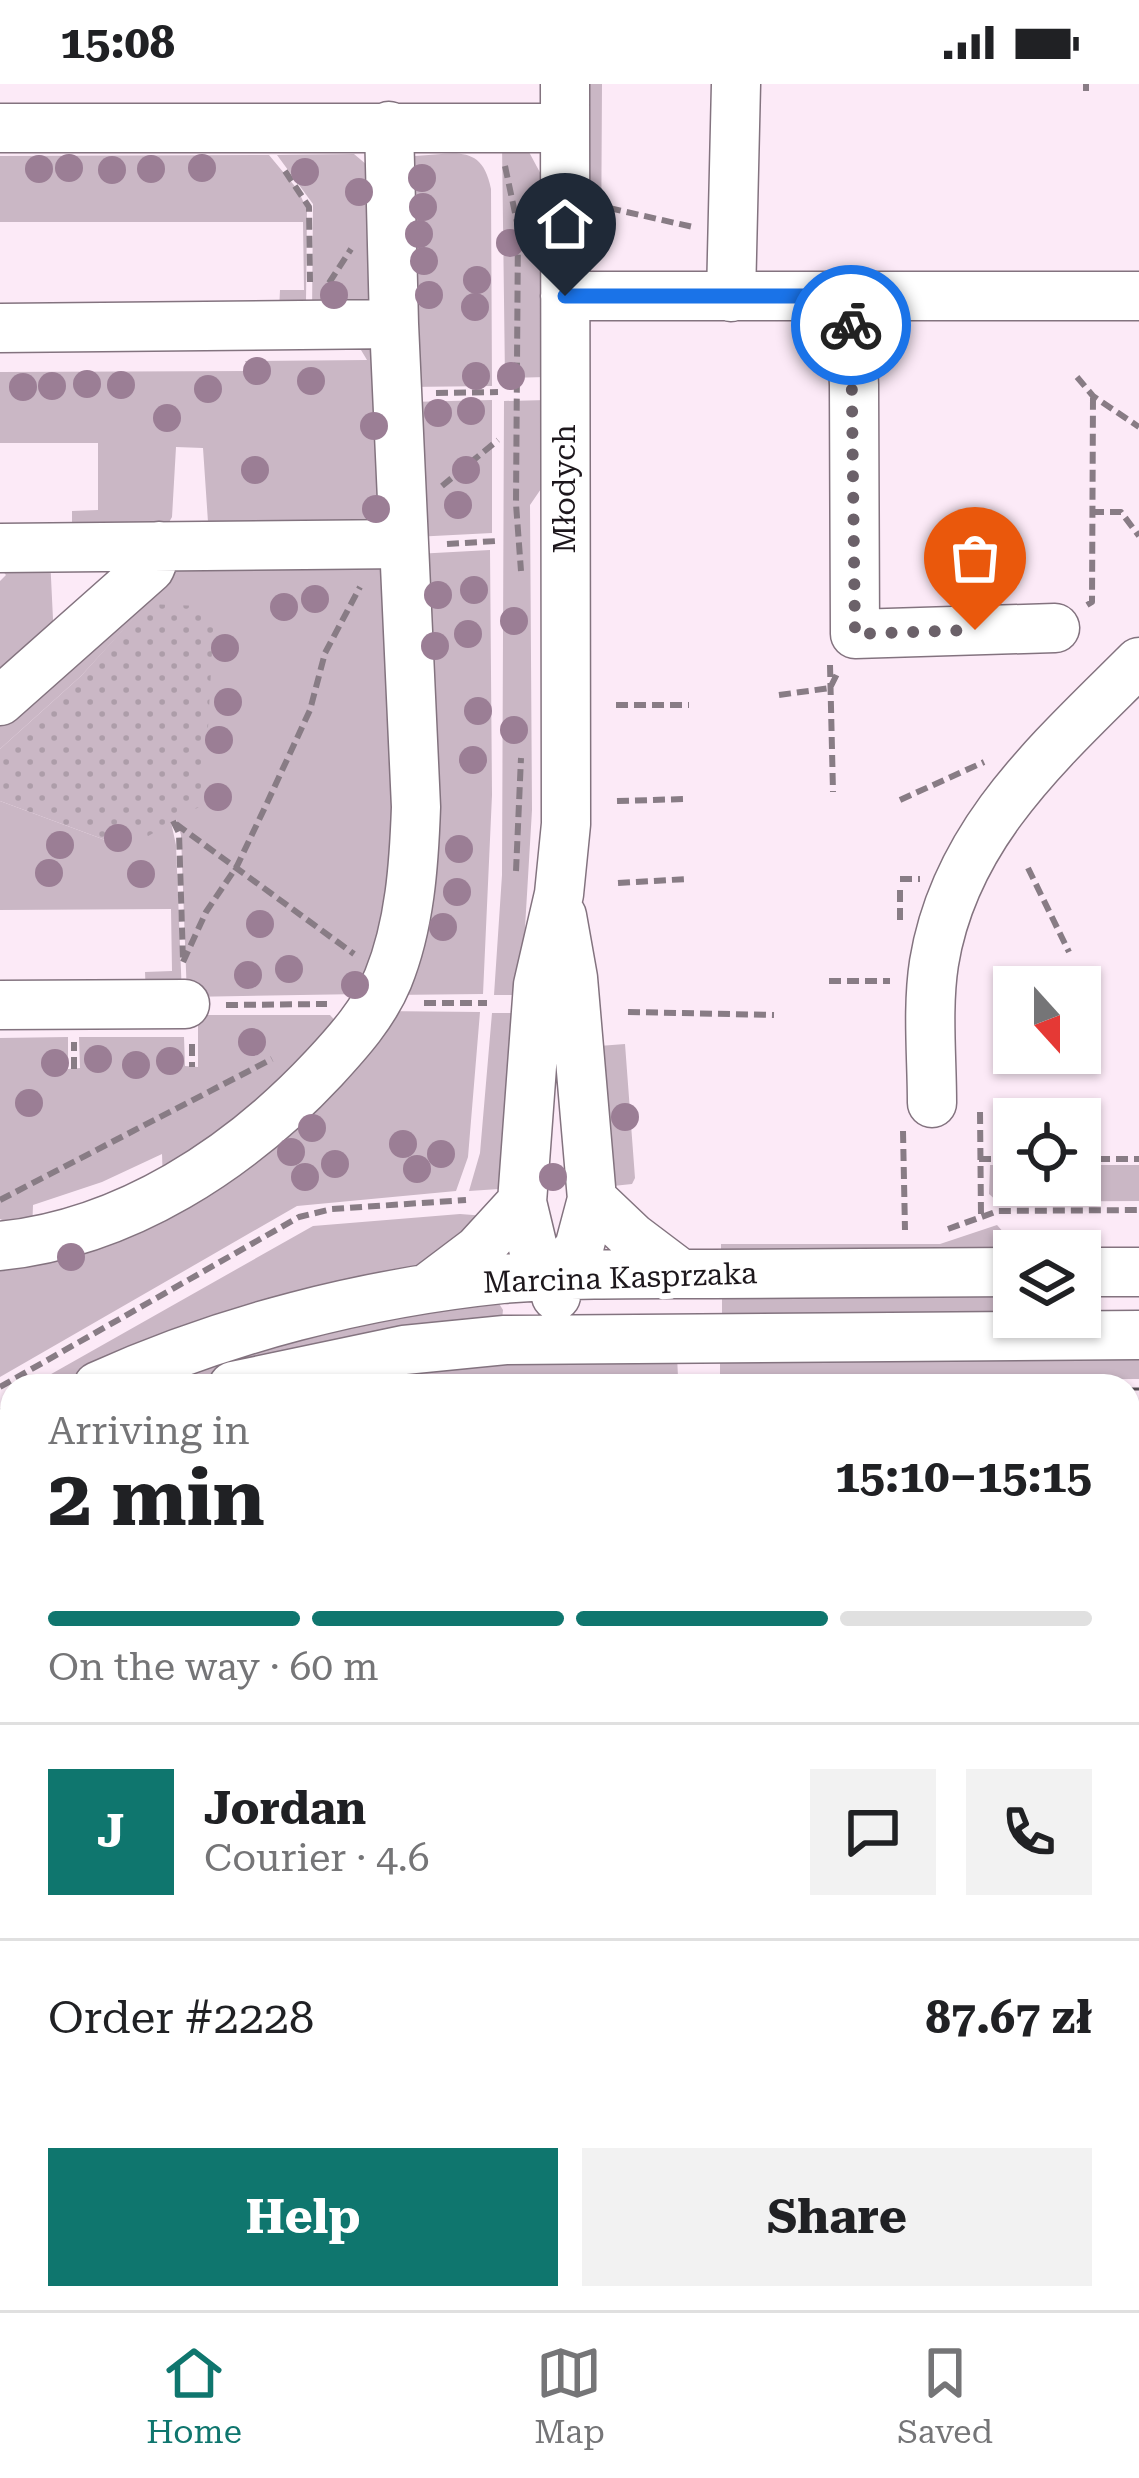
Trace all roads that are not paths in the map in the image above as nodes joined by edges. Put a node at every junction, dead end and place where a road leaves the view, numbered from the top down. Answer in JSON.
{"nodes":[{"id":1,"x":736,"y":84,"type":"edge"},
{"id":2,"x":565,"y":106,"type":"edge"},
{"id":3,"x":389,"y":126,"type":"junction"},
{"id":4,"x":0,"y":128,"type":"edge"},
{"id":5,"x":565,"y":296,"type":"junction"},
{"id":6,"x":850,"y":296,"type":"junction"},
{"id":7,"x":1139,"y":296,"type":"edge"},
{"id":8,"x":731,"y":297,"type":"junction"},
{"id":9,"x":394,"y":324,"type":"junction"},
{"id":10,"x":0,"y":328,"type":"edge"},
{"id":11,"x":404,"y":544,"type":"junction"},
{"id":12,"x":159,"y":546,"type":"junction"},
{"id":13,"x":0,"y":548,"type":"edge"},
{"id":14,"x":1055,"y":628,"type":"road end"},
{"id":15,"x":1139,"y":662,"type":"edge"},
{"id":16,"x":0,"y":701,"type":"edge"},
{"id":17,"x":537,"y":890,"type":"junction"},
{"id":18,"x":0,"y":1005,"type":"edge"},
{"id":19,"x":188,"y":1020,"type":"road end"},
{"id":20,"x":932,"y":1103,"type":"road end"},
{"id":21,"x":592,"y":1199,"type":"junction"},
{"id":22,"x":501,"y":1202,"type":"junction"},
{"id":23,"x":0,"y":1246,"type":"edge"},
{"id":24,"x":1101,"y":1272,"type":"edge"},
{"id":25,"x":1139,"y":1272,"type":"edge"},
{"id":26,"x":993,"y":1273,"type":"edge"},
{"id":27,"x":681,"y":1274,"type":"junction"},
{"id":28,"x":556,"y":1275,"type":"junction"},
{"id":29,"x":425,"y":1290,"type":"junction"},
{"id":30,"x":1139,"y":1335,"type":"edge"},
{"id":31,"x":556,"y":1338,"type":"junction"},
{"id":32,"x":127,"y":1374,"type":"edge"},
{"id":33,"x":289,"y":1374,"type":"edge"}],
"edges":[{"from":1,"to":8,"type":"street"},
{"from":2,"to":3,"type":"street"},
{"from":2,"to":5,"type":"street","name":"Młodych"},
{"from":3,"to":4,"type":"street"},
{"from":3,"to":9,"type":"street"},
{"from":5,"to":8,"type":"street"},
{"from":5,"to":17,"type":"street","name":"Młodych"},
{"from":6,"to":7,"type":"street"},
{"from":6,"to":8,"type":"street"},
{"from":6,"to":14,"type":"street"},
{"from":9,"to":10,"type":"street"},
{"from":9,"to":11,"type":"street"},
{"from":11,"to":12,"type":"street"},
{"from":11,"to":23,"type":"street"},
{"from":12,"to":13,"type":"street"},
{"from":12,"to":16,"type":"street"},
{"from":15,"to":20,"type":"street"},
{"from":17,"to":21,"type":"street","name":"Młodych"},
{"from":17,"to":22,"type":"street","name":"Młodych"},
{"from":18,"to":19,"type":"street"},
{"from":21,"to":27,"type":"street"},
{"from":21,"to":28,"type":"street","name":"Młodych"},
{"from":22,"to":28,"type":"street","name":"Młodych"},
{"from":22,"to":29,"type":"street"},
{"from":24,"to":25,"type":"street"},
{"from":26,"to":27,"type":"street","name":"Marcina Kasprzaka"},
{"from":27,"to":28,"type":"street","name":"Marcina Kasprzaka"},
{"from":28,"to":29,"type":"street","name":"Marcina Kasprzaka"},
{"from":28,"to":31,"type":"street","name":"Młodych"},
{"from":29,"to":32,"type":"street","name":"Marcina Kasprzaka"},
{"from":30,"to":31,"type":"street","name":"Marcina Kasprzaka"},
{"from":31,"to":33,"type":"street","name":"Marcina Kasprzaka"}]}
